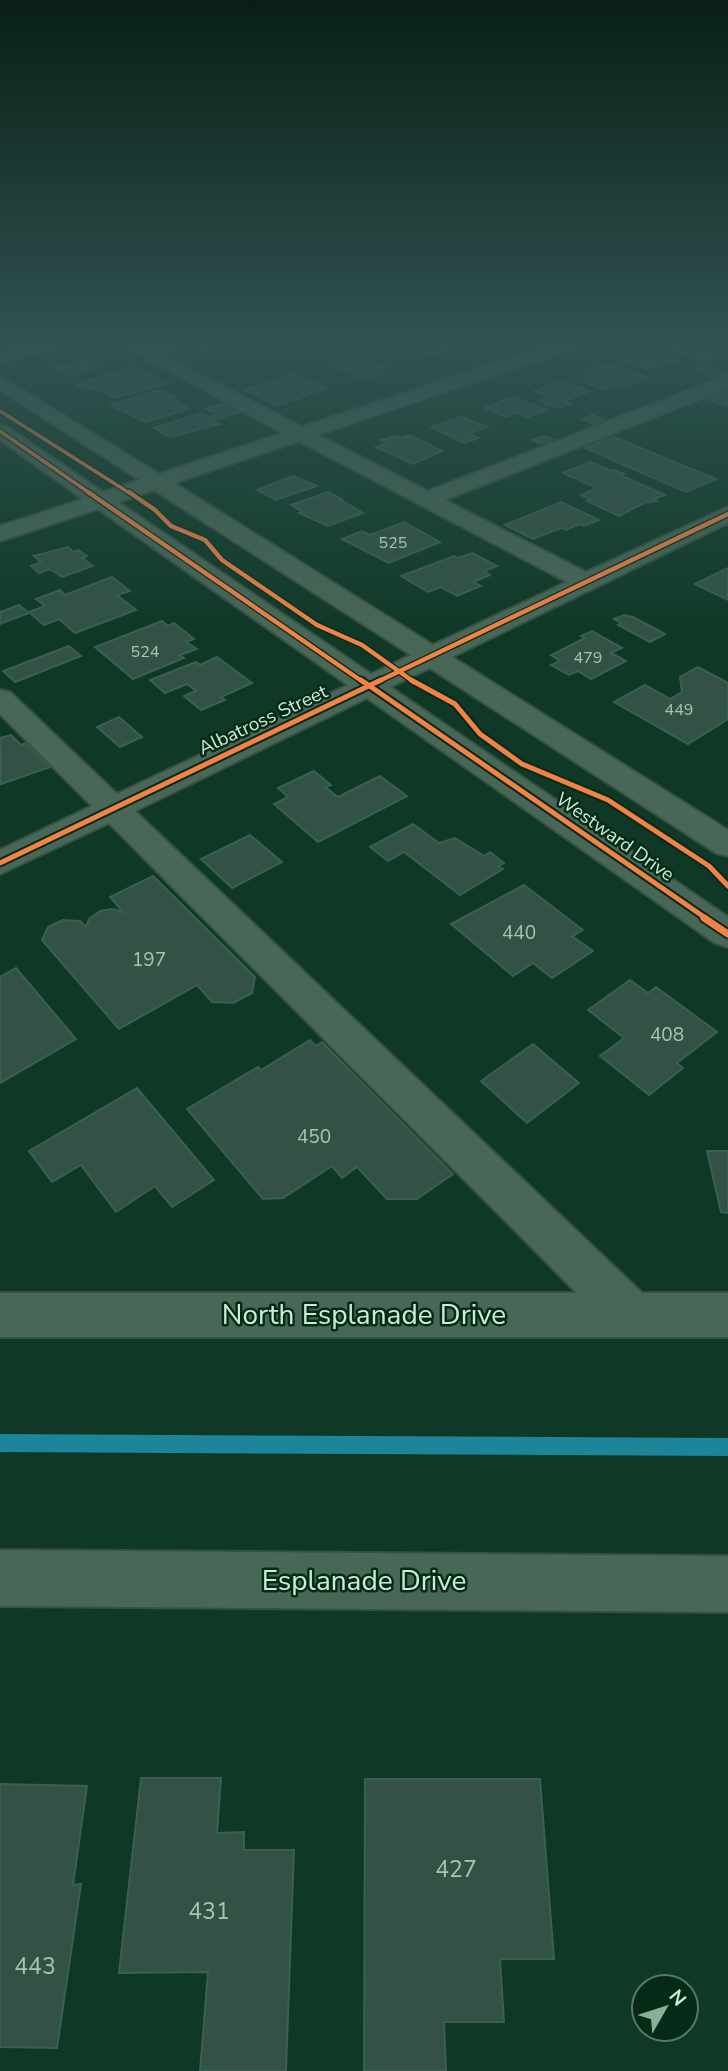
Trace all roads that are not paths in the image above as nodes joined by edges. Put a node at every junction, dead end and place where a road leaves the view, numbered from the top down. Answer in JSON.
{"nodes":[{"id":1,"x":15,"y":441,"type":"edge"},
{"id":2,"x":92,"y":441,"type":"edge"},
{"id":3,"x":280,"y":441,"type":"edge"},
{"id":4,"x":313,"y":441,"type":"edge"},
{"id":5,"x":576,"y":441,"type":"edge"},
{"id":6,"x":157,"y":482,"type":"junction"},
{"id":7,"x":427,"y":499,"type":"junction"},
{"id":8,"x":101,"y":500,"type":"junction"},
{"id":9,"x":728,"y":514,"type":"edge"},
{"id":10,"x":0,"y":534,"type":"edge"},
{"id":11,"x":586,"y":582,"type":"junction"},
{"id":12,"x":431,"y":655,"type":"junction"},
{"id":13,"x":370,"y":685,"type":"junction"},
{"id":14,"x":0,"y":698,"type":"edge"},
{"id":15,"x":113,"y":808,"type":"junction"},
{"id":16,"x":728,"y":845,"type":"edge"},
{"id":17,"x":0,"y":863,"type":"edge"},
{"id":18,"x":728,"y":934,"type":"edge"},
{"id":19,"x":0,"y":1315,"type":"edge"},
{"id":20,"x":632,"y":1315,"type":"junction"},
{"id":21,"x":728,"y":1315,"type":"edge"},
{"id":22,"x":0,"y":1578,"type":"edge"},
{"id":23,"x":728,"y":1584,"type":"edge"}],
"edges":[{"from":1,"to":8,"type":"street","name":"Westward Drive"},
{"from":2,"to":6,"type":"street"},
{"from":3,"to":6,"type":"street"},
{"from":4,"to":7,"type":"street"},
{"from":5,"to":7,"type":"street"},
{"from":6,"to":8,"type":"street"},
{"from":6,"to":12,"type":"street"},
{"from":7,"to":11,"type":"street"},
{"from":8,"to":10,"type":"street"},
{"from":8,"to":13,"type":"street","name":"Westward Drive"},
{"from":9,"to":11,"type":"street","name":"Albatross Street"},
{"from":11,"to":12,"type":"street","name":"Albatross Street"},
{"from":12,"to":13,"type":"street","name":"Albatross Street"},
{"from":12,"to":16,"type":"street"},
{"from":13,"to":15,"type":"street","name":"Albatross Street"},
{"from":13,"to":18,"type":"street","name":"Westward Drive"},
{"from":14,"to":15,"type":"street"},
{"from":15,"to":17,"type":"street","name":"Albatross Street"},
{"from":15,"to":20,"type":"street"},
{"from":19,"to":20,"type":"street","name":"North Esplanade Drive"},
{"from":20,"to":21,"type":"street","name":"North Esplanade Drive"},
{"from":22,"to":23,"type":"street","name":"Esplanade Drive"}]}
